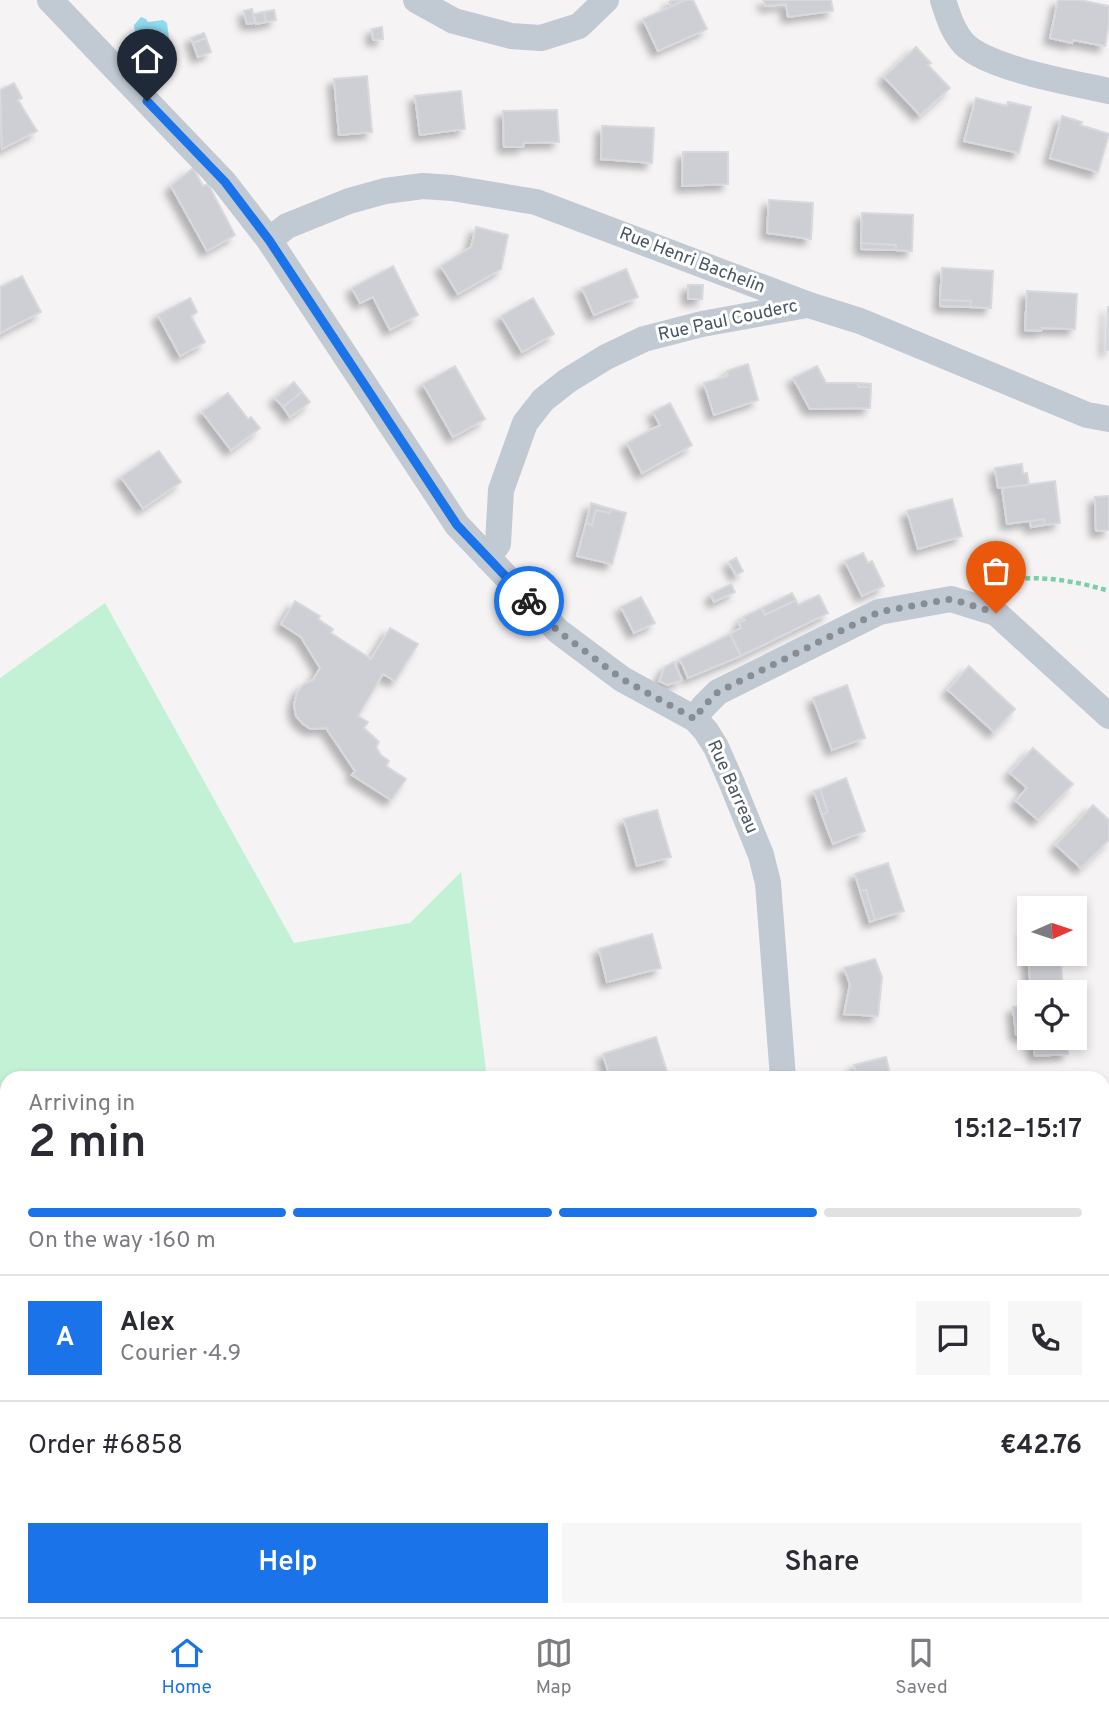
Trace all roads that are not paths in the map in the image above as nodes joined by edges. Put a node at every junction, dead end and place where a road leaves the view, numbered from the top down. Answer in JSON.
{"nodes":[{"id":1,"x":50,"y":0,"type":"edge"},
{"id":2,"x":416,"y":0,"type":"edge"},
{"id":3,"x":606,"y":0,"type":"edge"},
{"id":4,"x":943,"y":0,"type":"edge"},
{"id":5,"x":1109,"y":92,"type":"edge"},
{"id":6,"x":269,"y":240,"type":"junction"},
{"id":7,"x":809,"y":305,"type":"junction"},
{"id":8,"x":1109,"y":419,"type":"edge"},
{"id":9,"x":488,"y":558,"type":"junction"},
{"id":10,"x":1109,"y":716,"type":"edge"},
{"id":11,"x":695,"y":719,"type":"junction"},
{"id":12,"x":783,"y":1071,"type":"edge"}],
"edges":[{"from":1,"to":6,"type":"street","name":"Rue Barreau"},
{"from":2,"to":3,"type":"street"},
{"from":4,"to":5,"type":"street"},
{"from":6,"to":7,"type":"street","name":"Rue Henri Bachelin"},
{"from":6,"to":9,"type":"street","name":"Rue Barreau"},
{"from":7,"to":8,"type":"street","name":"Rue Henri Bachelin"},
{"from":7,"to":9,"type":"street","name":"Rue Paul Couderc"},
{"from":9,"to":11,"type":"street","name":"Rue Barreau"},
{"from":10,"to":11,"type":"street"},
{"from":11,"to":12,"type":"street","name":"Rue Barreau"}]}
